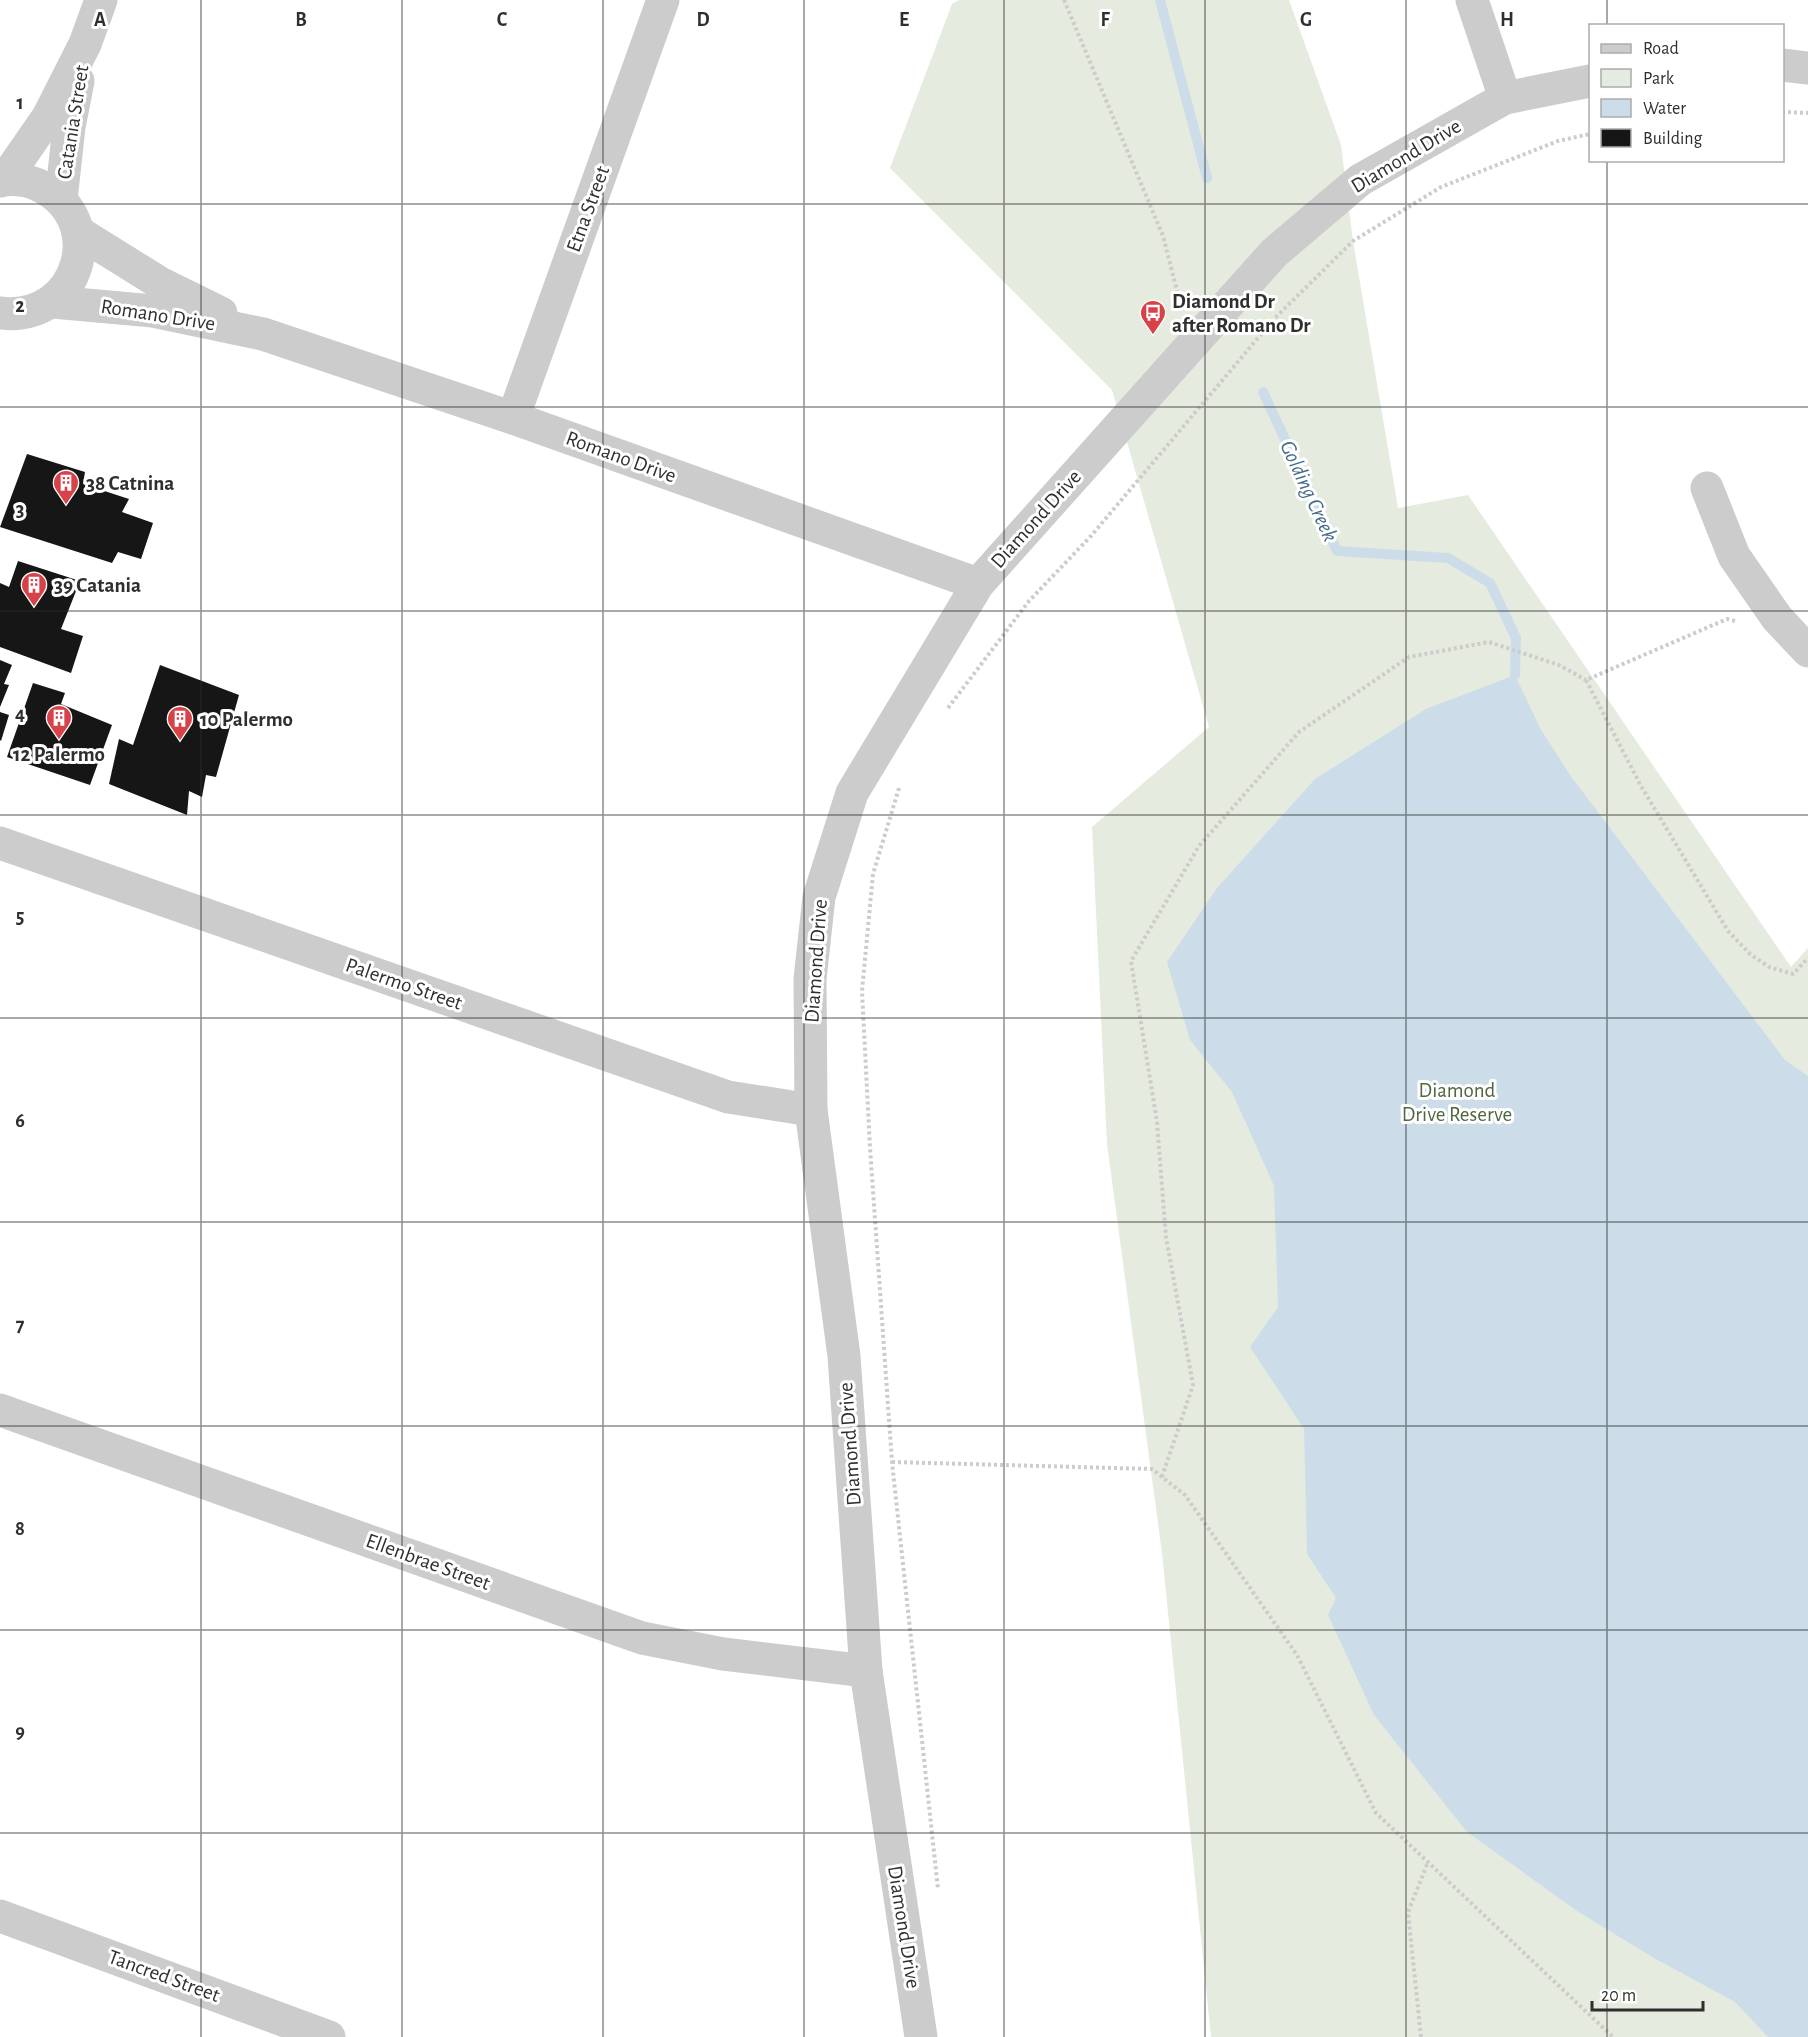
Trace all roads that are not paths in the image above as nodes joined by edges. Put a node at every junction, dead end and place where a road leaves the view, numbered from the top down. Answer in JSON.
{"nodes":[{"id":1,"x":101,"y":0,"type":"edge"},
{"id":2,"x":663,"y":0,"type":"edge"},
{"id":3,"x":1472,"y":0,"type":"edge"},
{"id":4,"x":85,"y":44,"type":"junction"},
{"id":5,"x":1784,"y":65,"type":"edge"},
{"id":6,"x":1808,"y":68,"type":"edge"},
{"id":7,"x":1589,"y":81,"type":"edge"},
{"id":8,"x":1505,"y":98,"type":"junction"},
{"id":9,"x":2,"y":180,"type":"edge"},
{"id":10,"x":61,"y":200,"type":"junction"},
{"id":11,"x":78,"y":232,"type":"junction"},
{"id":12,"x":52,"y":302,"type":"junction"},
{"id":13,"x":4,"y":323,"type":"edge"},
{"id":14,"x":262,"y":334,"type":"junction"},
{"id":15,"x":513,"y":418,"type":"junction"},
{"id":16,"x":1707,"y":488,"type":"dead end"},
{"id":17,"x":978,"y":584,"type":"junction"},
{"id":18,"x":1808,"y":651,"type":"edge"},
{"id":19,"x":0,"y":843,"type":"edge"},
{"id":20,"x":811,"y":1110,"type":"junction"},
{"id":21,"x":0,"y":1410,"type":"edge"},
{"id":22,"x":866,"y":1671,"type":"junction"},
{"id":23,"x":0,"y":1916,"type":"edge"},
{"id":24,"x":329,"y":2037,"type":"edge"},
{"id":25,"x":921,"y":2037,"type":"edge"}],
"edges":[{"from":1,"to":4,"type":"street","name":"Catania Street"},
{"from":2,"to":15,"type":"street","name":"Etna Street"},
{"from":3,"to":8,"type":"street"},
{"from":4,"to":9,"type":"street","name":"Catania Street"},
{"from":4,"to":10,"type":"street","name":"Catania Street"},
{"from":5,"to":6,"type":"street"},
{"from":7,"to":8,"type":"street","name":"Diamond Drive"},
{"from":8,"to":17,"type":"street","name":"Diamond Drive"},
{"from":9,"to":10,"type":"street"},
{"from":10,"to":11,"type":"street"},
{"from":11,"to":12,"type":"street"},
{"from":11,"to":14,"type":"street","name":"Romano Drive"},
{"from":12,"to":13,"type":"street"},
{"from":12,"to":14,"type":"street","name":"Romano Drive"},
{"from":14,"to":15,"type":"street","name":"Romano Drive"},
{"from":15,"to":17,"type":"street","name":"Romano Drive"},
{"from":16,"to":18,"type":"street"},
{"from":17,"to":20,"type":"street","name":"Diamond Drive"},
{"from":19,"to":20,"type":"street","name":"Palermo Street"},
{"from":20,"to":22,"type":"street","name":"Diamond Drive"},
{"from":21,"to":22,"type":"street","name":"Ellenbrae Street"},
{"from":22,"to":25,"type":"street","name":"Diamond Drive"},
{"from":23,"to":24,"type":"street","name":"Tancred Street"}]}
